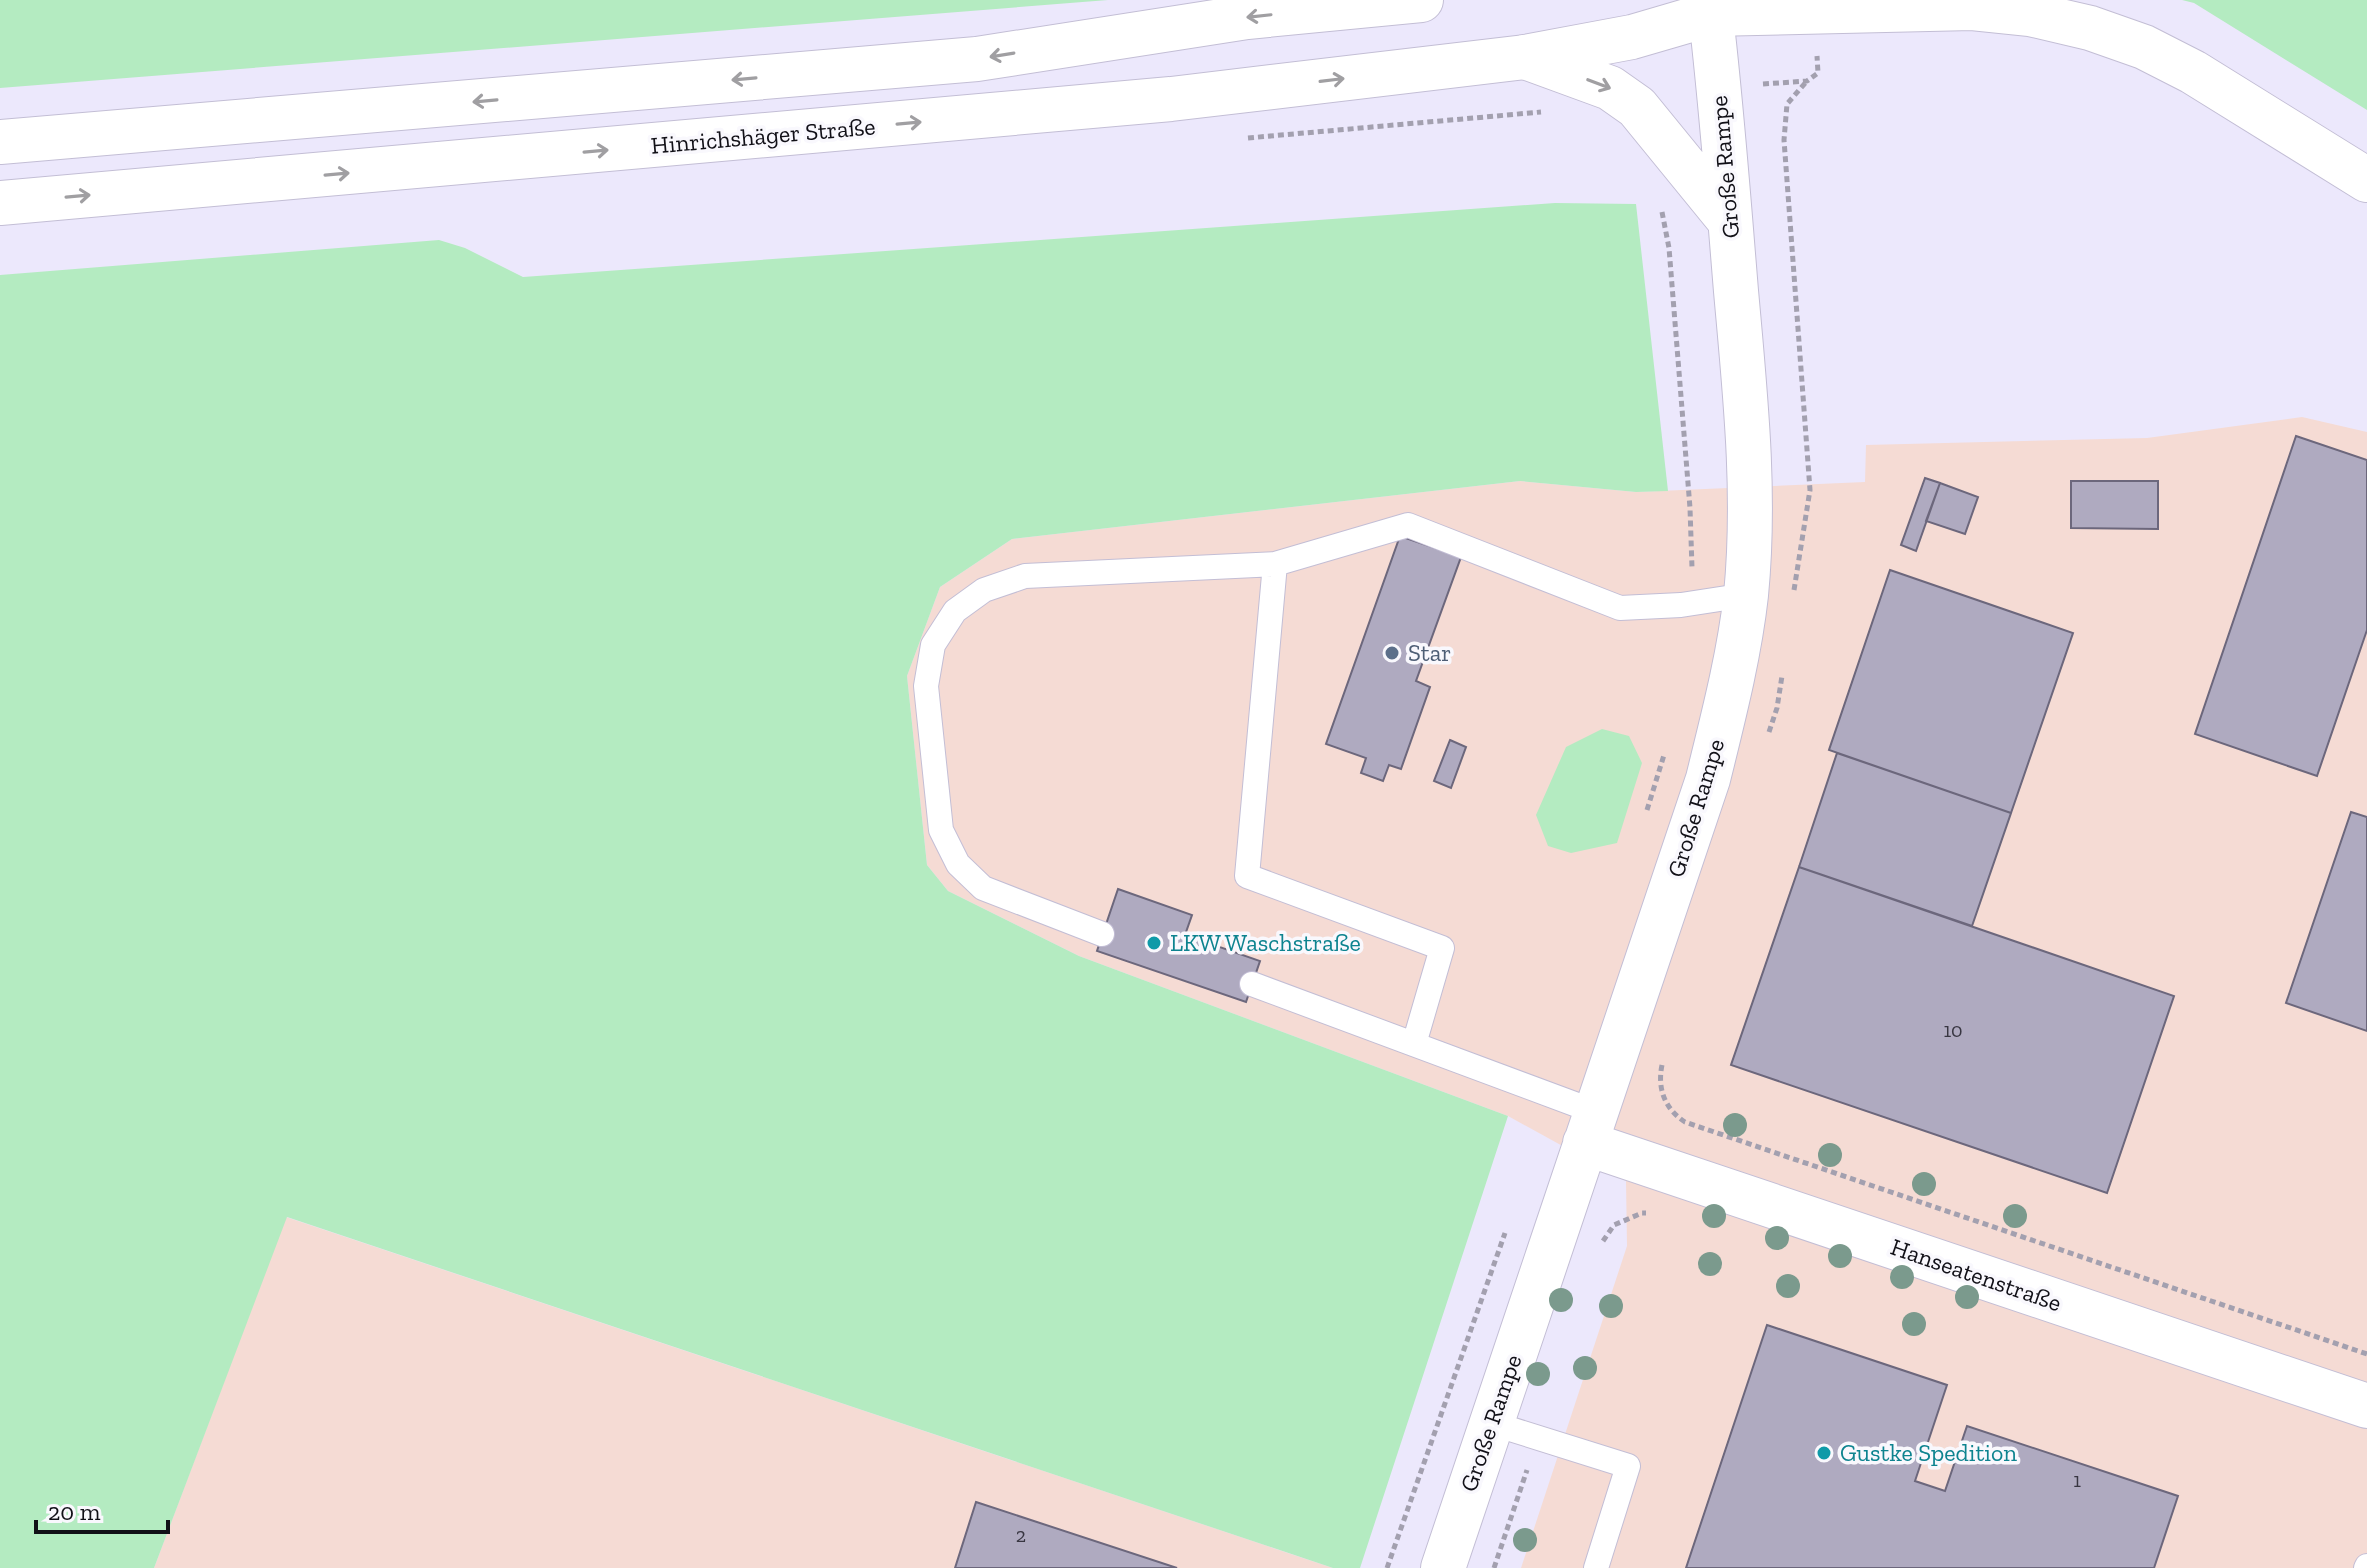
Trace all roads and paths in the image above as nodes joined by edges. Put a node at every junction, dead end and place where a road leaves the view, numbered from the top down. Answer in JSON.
{"nodes":[{"id":1,"x":1421,"y":0,"type":"edge"},
{"id":2,"x":1659,"y":0,"type":"edge"},
{"id":3,"x":1710,"y":7,"type":"edge"},
{"id":4,"x":1525,"y":57,"type":"junction"},
{"id":5,"x":0,"y":142,"type":"edge"},
{"id":6,"x":2367,"y":180,"type":"edge"},
{"id":7,"x":1657,"y":200,"type":"dead end"},
{"id":8,"x":0,"y":203,"type":"edge"},
{"id":9,"x":1730,"y":221,"type":"junction"},
{"id":10,"x":1275,"y":564,"type":"junction"},
{"id":11,"x":1746,"y":595,"type":"junction"},
{"id":12,"x":1693,"y":604,"type":"junction"},
{"id":13,"x":1667,"y":746,"type":"dead end"},
{"id":14,"x":1643,"y":820,"type":"dead end"},
{"id":15,"x":1102,"y":934,"type":"dead end"},
{"id":16,"x":1252,"y":984,"type":"dead end"},
{"id":17,"x":1414,"y":1044,"type":"junction"},
{"id":18,"x":1660,"y":1075,"type":"dead end"},
{"id":19,"x":1590,"y":1128,"type":"junction"},
{"id":20,"x":1642,"y":1213,"type":"dead end"},
{"id":21,"x":1508,"y":1223,"type":"dead end"},
{"id":22,"x":1614,"y":1225,"type":"dead end"},
{"id":23,"x":2367,"y":1354,"type":"edge"},
{"id":24,"x":2367,"y":1406,"type":"edge"},
{"id":25,"x":1491,"y":1423,"type":"junction"},
{"id":26,"x":1387,"y":1568,"type":"edge"},
{"id":27,"x":1443,"y":1568,"type":"edge"},
{"id":28,"x":1596,"y":1568,"type":"edge"}],
"edges":[{"from":1,"to":5,"type":"main road","one_way":true},
{"from":2,"to":3,"type":"main road","name":"Hinrichshäger Straße"},
{"from":3,"to":4,"type":"main road","name":"Hinrichshäger Straße"},
{"from":3,"to":6,"type":"main road","name":"Hinrichshäger Straße"},
{"from":3,"to":9,"type":"main road","name":"Große Rampe"},
{"from":8,"to":4,"type":"main road","name":"Hinrichshäger Straße","one_way":true},
{"from":4,"to":9,"type":"main road","name":"Hinrichshäger Straße","one_way":true},
{"from":7,"to":12,"type":"path"},
{"from":9,"to":11,"type":"main road","name":"Große Rampe"},
{"from":10,"to":12,"type":"lane"},
{"from":10,"to":15,"type":"lane"},
{"from":10,"to":17,"type":"lane"},
{"from":11,"to":12,"type":"lane"},
{"from":11,"to":19,"type":"main road","name":"Große Rampe"},
{"from":13,"to":14,"type":"path"},
{"from":16,"to":17,"type":"lane"},
{"from":17,"to":19,"type":"lane"},
{"from":18,"to":23,"type":"path"},
{"from":19,"to":24,"type":"main road","name":"Hanseatenstraße"},
{"from":19,"to":25,"type":"main road","name":"Große Rampe"},
{"from":20,"to":22,"type":"path"},
{"from":21,"to":26,"type":"path"},
{"from":25,"to":27,"type":"main road","name":"Große Rampe"},
{"from":25,"to":28,"type":"lane"}]}
